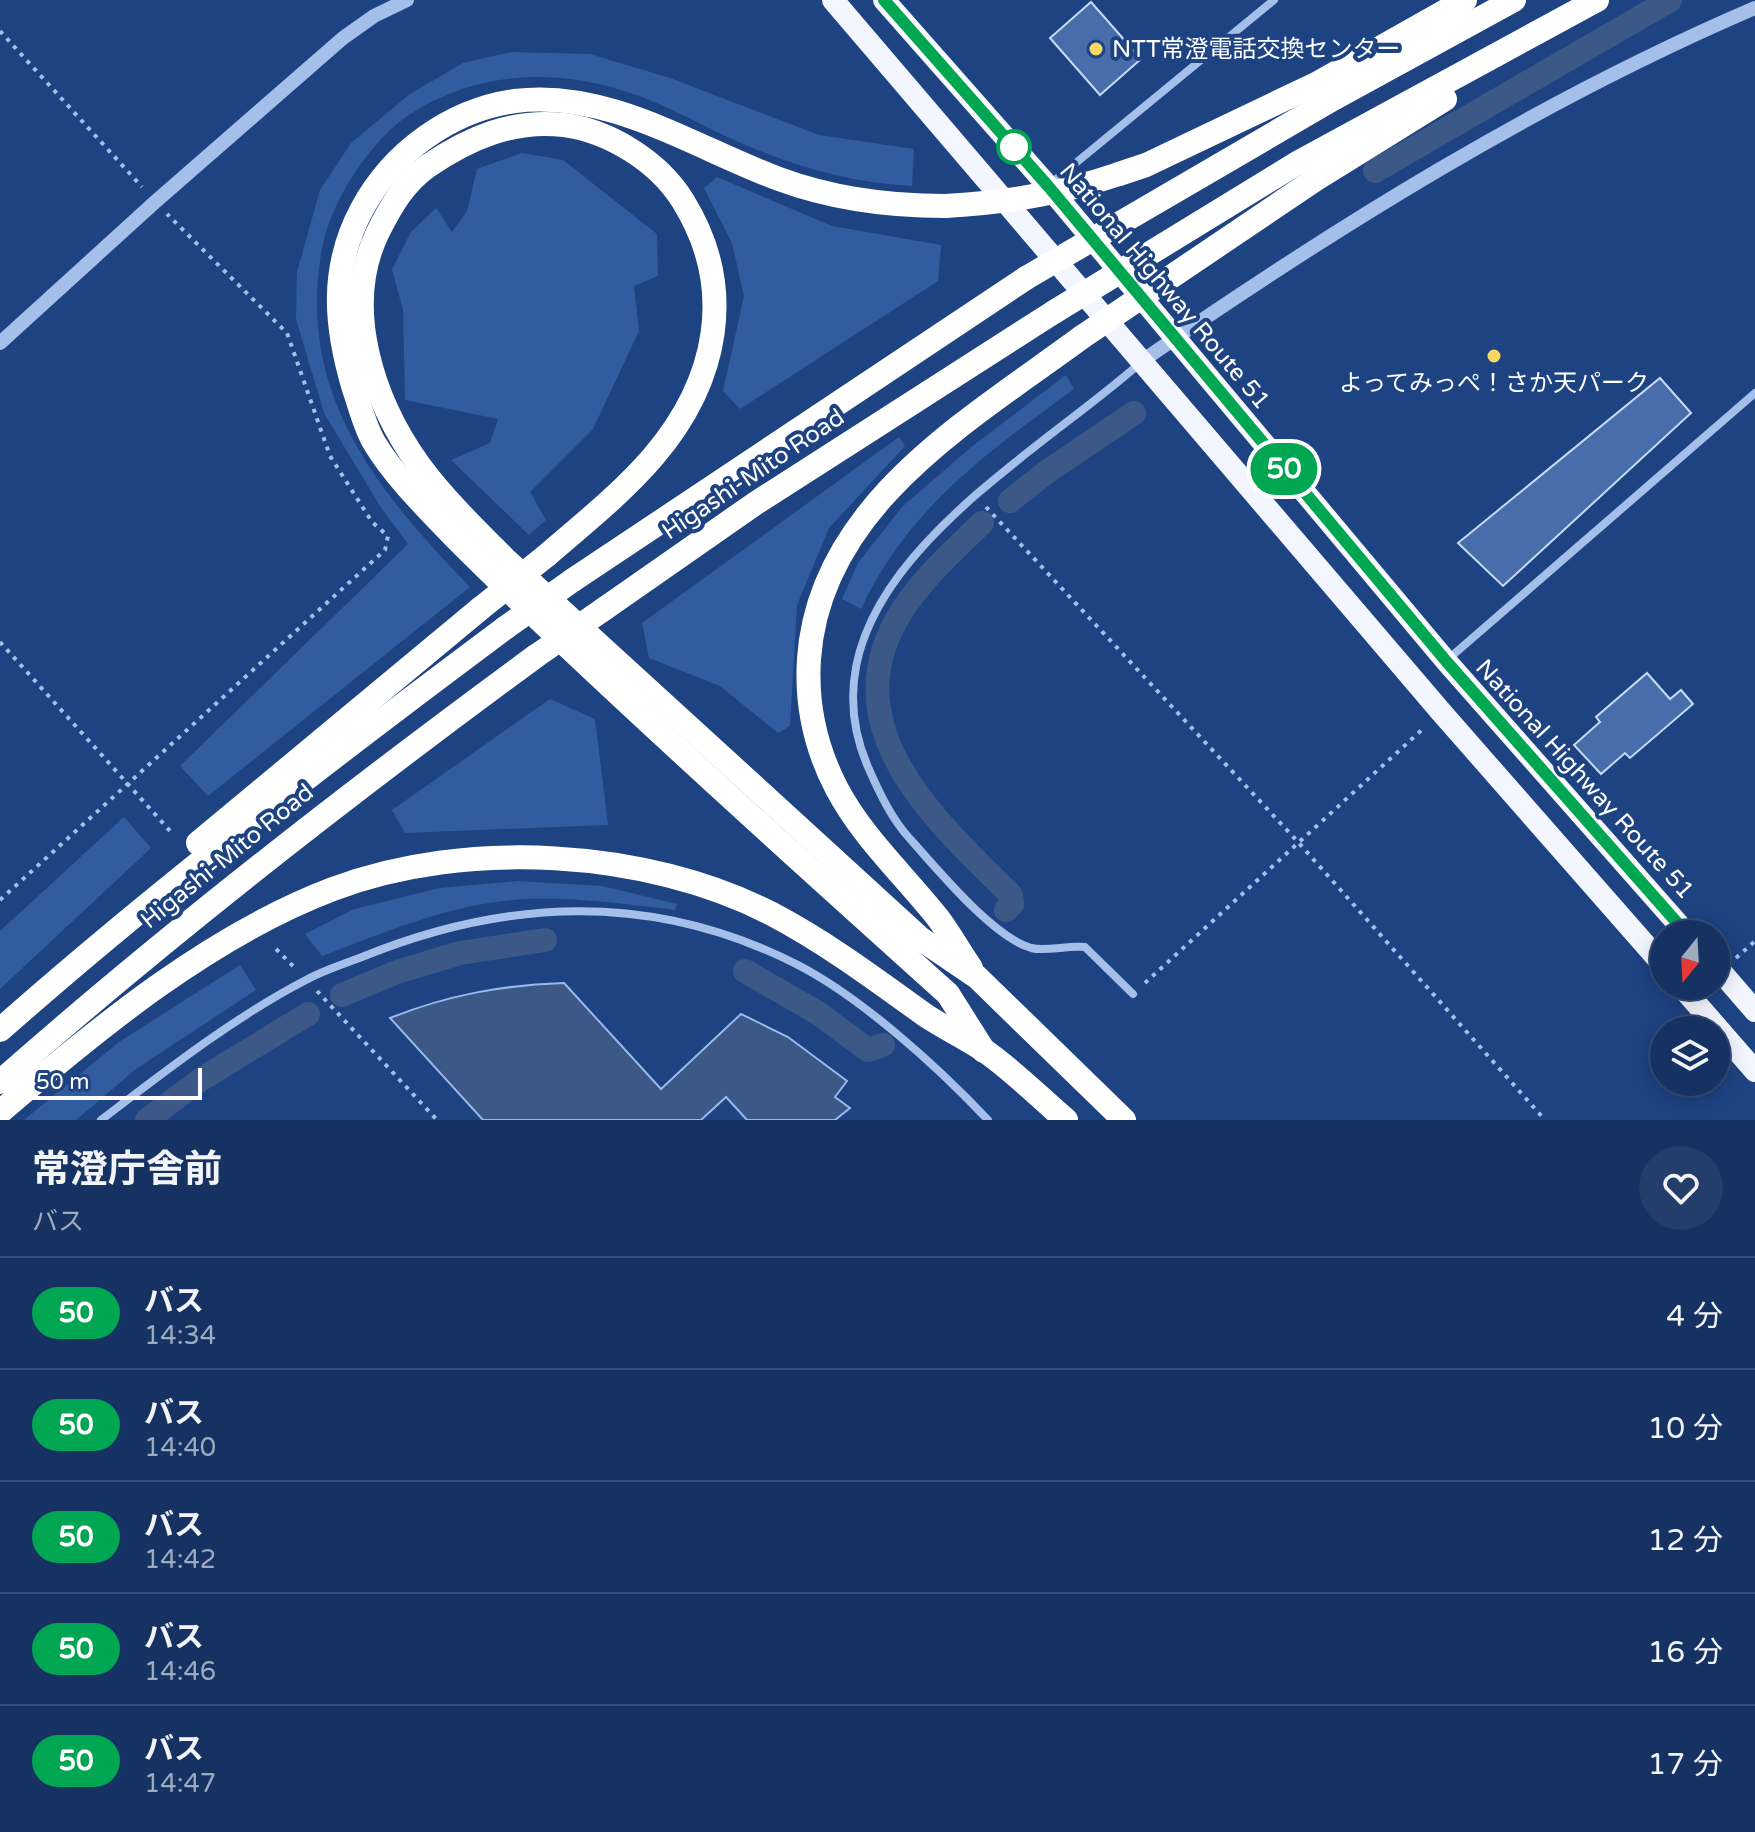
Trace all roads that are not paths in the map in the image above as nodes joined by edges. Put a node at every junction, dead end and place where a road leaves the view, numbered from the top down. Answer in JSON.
{"nodes":[{"id":1,"x":407,"y":0,"type":"edge"},
{"id":2,"x":833,"y":0,"type":"edge"},
{"id":3,"x":884,"y":0,"type":"edge"},
{"id":4,"x":1274,"y":0,"type":"edge"},
{"id":5,"x":1465,"y":0,"type":"edge"},
{"id":6,"x":1514,"y":0,"type":"edge"},
{"id":7,"x":1600,"y":0,"type":"edge"},
{"id":8,"x":1755,"y":8,"type":"edge"},
{"id":9,"x":1048,"y":186,"type":"junction"},
{"id":10,"x":1175,"y":339,"type":"junction"},
{"id":11,"x":0,"y":343,"type":"edge"},
{"id":12,"x":1142,"y":361,"type":"junction"},
{"id":13,"x":1755,"y":393,"type":"edge"},
{"id":14,"x":1446,"y":661,"type":"junction"},
{"id":15,"x":1675,"y":920,"type":"edge"},
{"id":16,"x":1650,"y":950,"type":"edge"},
{"id":17,"x":80,"y":959,"type":"junction"},
{"id":18,"x":977,"y":977,"type":"junction"},
{"id":19,"x":1730,"y":982,"type":"edge"},
{"id":20,"x":1133,"y":994,"type":"road end"},
{"id":21,"x":1693,"y":1000,"type":"edge"},
{"id":22,"x":1755,"y":1011,"type":"edge"},
{"id":23,"x":0,"y":1030,"type":"edge"},
{"id":24,"x":984,"y":1051,"type":"junction"},
{"id":25,"x":1755,"y":1071,"type":"edge"},
{"id":26,"x":0,"y":1082,"type":"edge"},
{"id":27,"x":0,"y":1112,"type":"edge"},
{"id":28,"x":101,"y":1120,"type":"edge"},
{"id":29,"x":988,"y":1120,"type":"edge"},
{"id":30,"x":1066,"y":1120,"type":"edge"},
{"id":31,"x":1124,"y":1120,"type":"edge"}],
"edges":[{"from":1,"to":11,"type":"street"},
{"from":2,"to":12,"type":"highway"},
{"from":3,"to":9,"type":"highway","name":"National Highway Route 51"},
{"from":4,"to":9,"type":"street"},
{"from":5,"to":24,"type":"highway","bridge":true},
{"from":6,"to":17,"type":"highway","name":"Higashi-Mito Road","bridge":true},
{"from":7,"to":18,"type":"highway","bridge":true},
{"from":7,"to":26,"type":"highway","name":"Higashi-Mito Road","bridge":true},
{"from":8,"to":10,"type":"street"},
{"from":9,"to":10,"type":"highway","name":"National Highway Route 51"},
{"from":10,"to":12,"type":"street"},
{"from":10,"to":14,"type":"highway","name":"National Highway Route 51"},
{"from":12,"to":16,"type":"highway"},
{"from":12,"to":20,"type":"street"},
{"from":13,"to":14,"type":"street"},
{"from":14,"to":15,"type":"highway","name":"National Highway Route 51"},
{"from":17,"to":18,"type":"highway","bridge":true},
{"from":17,"to":23,"type":"highway","name":"Higashi-Mito Road"},
{"from":18,"to":31,"type":"highway"},
{"from":19,"to":22,"type":"highway"},
{"from":21,"to":25,"type":"highway"},
{"from":24,"to":27,"type":"highway"},
{"from":24,"to":30,"type":"highway"},
{"from":28,"to":29,"type":"street"}]}
